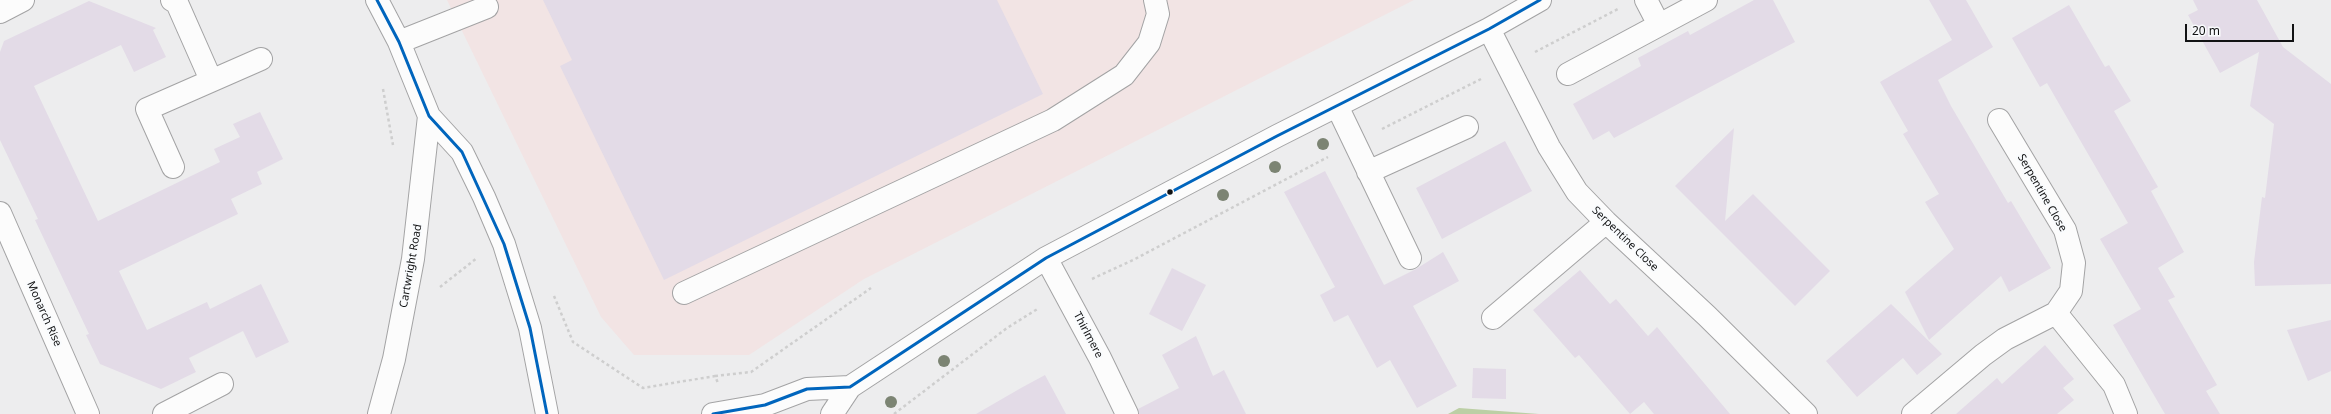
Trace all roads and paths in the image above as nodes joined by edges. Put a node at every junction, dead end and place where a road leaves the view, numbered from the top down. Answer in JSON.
{"nodes":[{"id":1,"x":23,"y":0,"type":"edge"},
{"id":2,"x":172,"y":0,"type":"edge"},
{"id":3,"x":377,"y":0,"type":"edge"},
{"id":4,"x":1155,"y":0,"type":"edge"},
{"id":5,"x":1540,"y":0,"type":"edge"},
{"id":6,"x":1646,"y":0,"type":"edge"},
{"id":7,"x":1706,"y":0,"type":"edge"},
{"id":8,"x":487,"y":7,"type":"dead end"},
{"id":9,"x":1620,"y":7,"type":"dead end"},
{"id":10,"x":0,"y":12,"type":"edge"},
{"id":11,"x":1659,"y":25,"type":"junction"},
{"id":12,"x":1489,"y":29,"type":"junction"},
{"id":13,"x":399,"y":42,"type":"junction"},
{"id":14,"x":261,"y":59,"type":"dead end"},
{"id":15,"x":1508,"y":66,"type":"junction"},
{"id":16,"x":1568,"y":74,"type":"dead end"},
{"id":17,"x":211,"y":80,"type":"junction"},
{"id":18,"x":1337,"y":106,"type":"junction"},
{"id":19,"x":429,"y":116,"type":"junction"},
{"id":20,"x":1999,"y":120,"type":"dead end"},
{"id":21,"x":1467,"y":127,"type":"dead end"},
{"id":22,"x":1355,"y":143,"type":"junction"},
{"id":23,"x":173,"y":167,"type":"dead end"},
{"id":24,"x":1368,"y":172,"type":"junction"},
{"id":25,"x":0,"y":213,"type":"edge"},
{"id":26,"x":1606,"y":222,"type":"junction"},
{"id":27,"x":1046,"y":258,"type":"junction"},
{"id":28,"x":1410,"y":258,"type":"dead end"},
{"id":29,"x":871,"y":288,"type":"dead end"},
{"id":30,"x":1065,"y":292,"type":"junction"},
{"id":31,"x":684,"y":294,"type":"dead end"},
{"id":32,"x":2056,"y":313,"type":"junction"},
{"id":33,"x":1493,"y":318,"type":"dead end"},
{"id":34,"x":715,"y":376,"type":"dead end"},
{"id":35,"x":222,"y":384,"type":"dead end"},
{"id":36,"x":850,"y":387,"type":"junction"},
{"id":37,"x":88,"y":414,"type":"edge"},
{"id":38,"x":164,"y":414,"type":"edge"},
{"id":39,"x":379,"y":414,"type":"edge"},
{"id":40,"x":547,"y":414,"type":"edge"},
{"id":41,"x":713,"y":414,"type":"edge"},
{"id":42,"x":832,"y":414,"type":"edge"},
{"id":43,"x":894,"y":414,"type":"edge"},
{"id":44,"x":1127,"y":414,"type":"edge"},
{"id":45,"x":1806,"y":414,"type":"edge"},
{"id":46,"x":1913,"y":414,"type":"edge"},
{"id":47,"x":2126,"y":414,"type":"edge"}],
"edges":[{"from":1,"to":10,"type":"street"},
{"from":2,"to":17,"type":"street"},
{"from":3,"to":13,"type":"street","name":"Cartwright Road"},
{"from":4,"to":31,"type":"street"},
{"from":5,"to":12,"type":"street"},
{"from":6,"to":11,"type":"street"},
{"from":7,"to":11,"type":"street"},
{"from":8,"to":13,"type":"street"},
{"from":9,"to":15,"type":"path"},
{"from":11,"to":16,"type":"street"},
{"from":12,"to":15,"type":"street","name":"Serpentine Close"},
{"from":12,"to":18,"type":"street"},
{"from":13,"to":19,"type":"street","name":"Cartwright Road"},
{"from":14,"to":17,"type":"street"},
{"from":15,"to":22,"type":"path"},
{"from":15,"to":26,"type":"street","name":"Serpentine Close"},
{"from":17,"to":23,"type":"street"},
{"from":18,"to":22,"type":"street"},
{"from":18,"to":27,"type":"street"},
{"from":19,"to":39,"type":"street","name":"Cartwright Road"},
{"from":19,"to":40,"type":"street","name":"Cartwright Road"},
{"from":20,"to":32,"type":"street","name":"Serpentine Close"},
{"from":21,"to":24,"type":"street"},
{"from":22,"to":24,"type":"street"},
{"from":22,"to":30,"type":"path"},
{"from":24,"to":28,"type":"street"},
{"from":25,"to":37,"type":"street","name":"Monarch Rise"},
{"from":26,"to":33,"type":"street"},
{"from":26,"to":45,"type":"street","name":"Serpentine Close"},
{"from":27,"to":30,"type":"street","name":"Thirlmere"},
{"from":27,"to":36,"type":"street"},
{"from":29,"to":34,"type":"path"},
{"from":30,"to":43,"type":"path"},
{"from":30,"to":44,"type":"street","name":"Thirlmere"},
{"from":32,"to":46,"type":"street","name":"Serpentine Close"},
{"from":32,"to":47,"type":"street"},
{"from":35,"to":38,"type":"street"},
{"from":36,"to":41,"type":"street"},
{"from":36,"to":42,"type":"street"}]}
